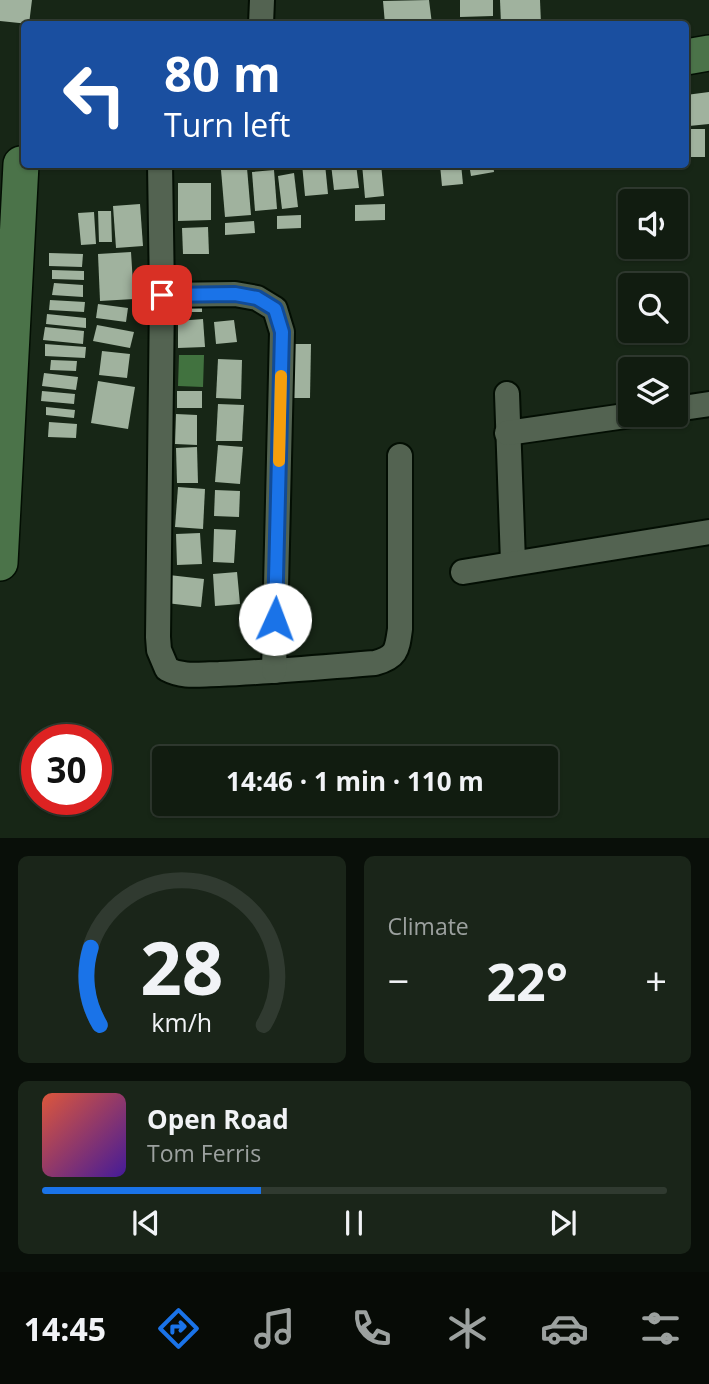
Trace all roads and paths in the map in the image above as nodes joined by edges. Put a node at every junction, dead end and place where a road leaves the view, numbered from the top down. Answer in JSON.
{"nodes":[{"id":1,"x":262,"y":0,"type":"edge"},
{"id":2,"x":261,"y":21,"type":"edge"},
{"id":3,"x":709,"y":53,"type":"edge"},
{"id":4,"x":689,"y":56,"type":"edge"},
{"id":5,"x":15,"y":165,"type":"edge"},
{"id":6,"x":160,"y":168,"type":"edge"},
{"id":7,"x":162,"y":295,"type":"junction"},
{"id":8,"x":507,"y":394,"type":"dead end"},
{"id":9,"x":709,"y":404,"type":"edge"},
{"id":10,"x":688,"y":407,"type":"edge"},
{"id":11,"x":618,"y":417,"type":"edge"},
{"id":12,"x":507,"y":433,"type":"junction"},
{"id":13,"x":400,"y":456,"type":"dead end"},
{"id":14,"x":709,"y":532,"type":"edge"},
{"id":15,"x":513,"y":562,"type":"junction"},
{"id":16,"x":0,"y":563,"type":"edge"},
{"id":17,"x":463,"y":572,"type":"dead end"},
{"id":18,"x":274,"y":671,"type":"junction"}],
"edges":[{"from":1,"to":2,"type":"street"},
{"from":3,"to":4,"type":"main road"},
{"from":5,"to":16,"type":"main road"},
{"from":6,"to":7,"type":"street"},
{"from":7,"to":18,"type":"street"},
{"from":7,"to":18,"type":"street"},
{"from":8,"to":12,"type":"street"},
{"from":9,"to":10,"type":"street"},
{"from":11,"to":12,"type":"street"},
{"from":12,"to":15,"type":"street"},
{"from":13,"to":18,"type":"street"},
{"from":14,"to":15,"type":"street"},
{"from":15,"to":17,"type":"street"}]}
